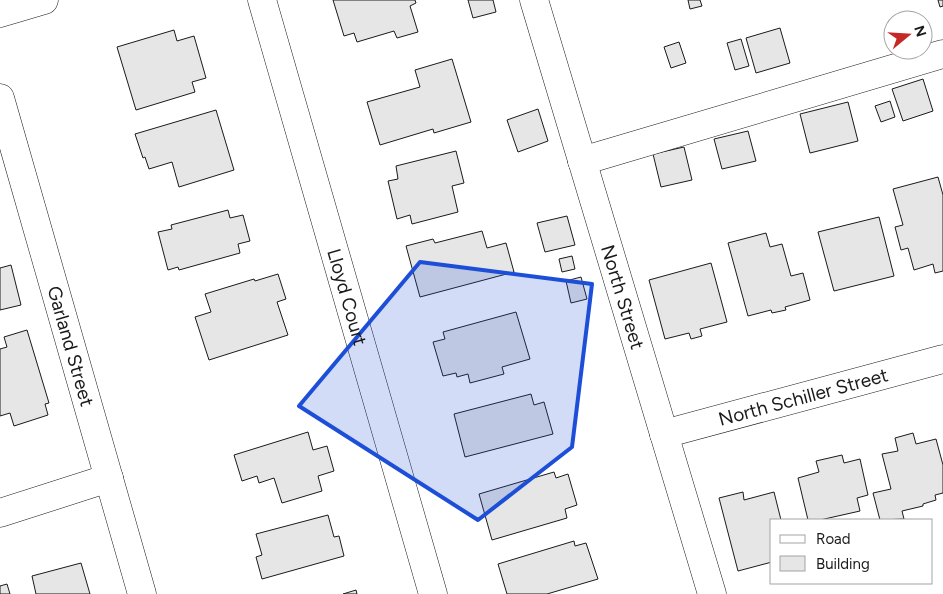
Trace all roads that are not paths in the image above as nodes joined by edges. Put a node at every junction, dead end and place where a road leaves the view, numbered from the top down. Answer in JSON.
{"nodes":[{"id":1,"x":44,"y":0,"type":"edge"},
{"id":2,"x":262,"y":0,"type":"edge"},
{"id":3,"x":534,"y":0,"type":"edge"},
{"id":4,"x":0,"y":13,"type":"edge"},
{"id":5,"x":943,"y":54,"type":"edge"},
{"id":6,"x":0,"y":98,"type":"edge"},
{"id":7,"x":582,"y":161,"type":"junction"},
{"id":8,"x":943,"y":359,"type":"edge"},
{"id":9,"x":664,"y":434,"type":"junction"},
{"id":10,"x":109,"y":478,"type":"junction"},
{"id":11,"x":0,"y":513,"type":"edge"},
{"id":12,"x":142,"y":594,"type":"edge"},
{"id":13,"x":433,"y":594,"type":"edge"},
{"id":14,"x":712,"y":594,"type":"edge"}],
"edges":[{"from":1,"to":4,"type":"street"},
{"from":2,"to":13,"type":"street","name":"Lloyd Court"},
{"from":3,"to":7,"type":"street","name":"North Street"},
{"from":5,"to":7,"type":"street"},
{"from":6,"to":10,"type":"street","name":"Garland Street"},
{"from":7,"to":9,"type":"street","name":"North Street"},
{"from":8,"to":9,"type":"street","name":"North Schiller Street"},
{"from":9,"to":14,"type":"street","name":"North Street"},
{"from":10,"to":11,"type":"street"},
{"from":10,"to":12,"type":"street","name":"Garland Street"}]}
